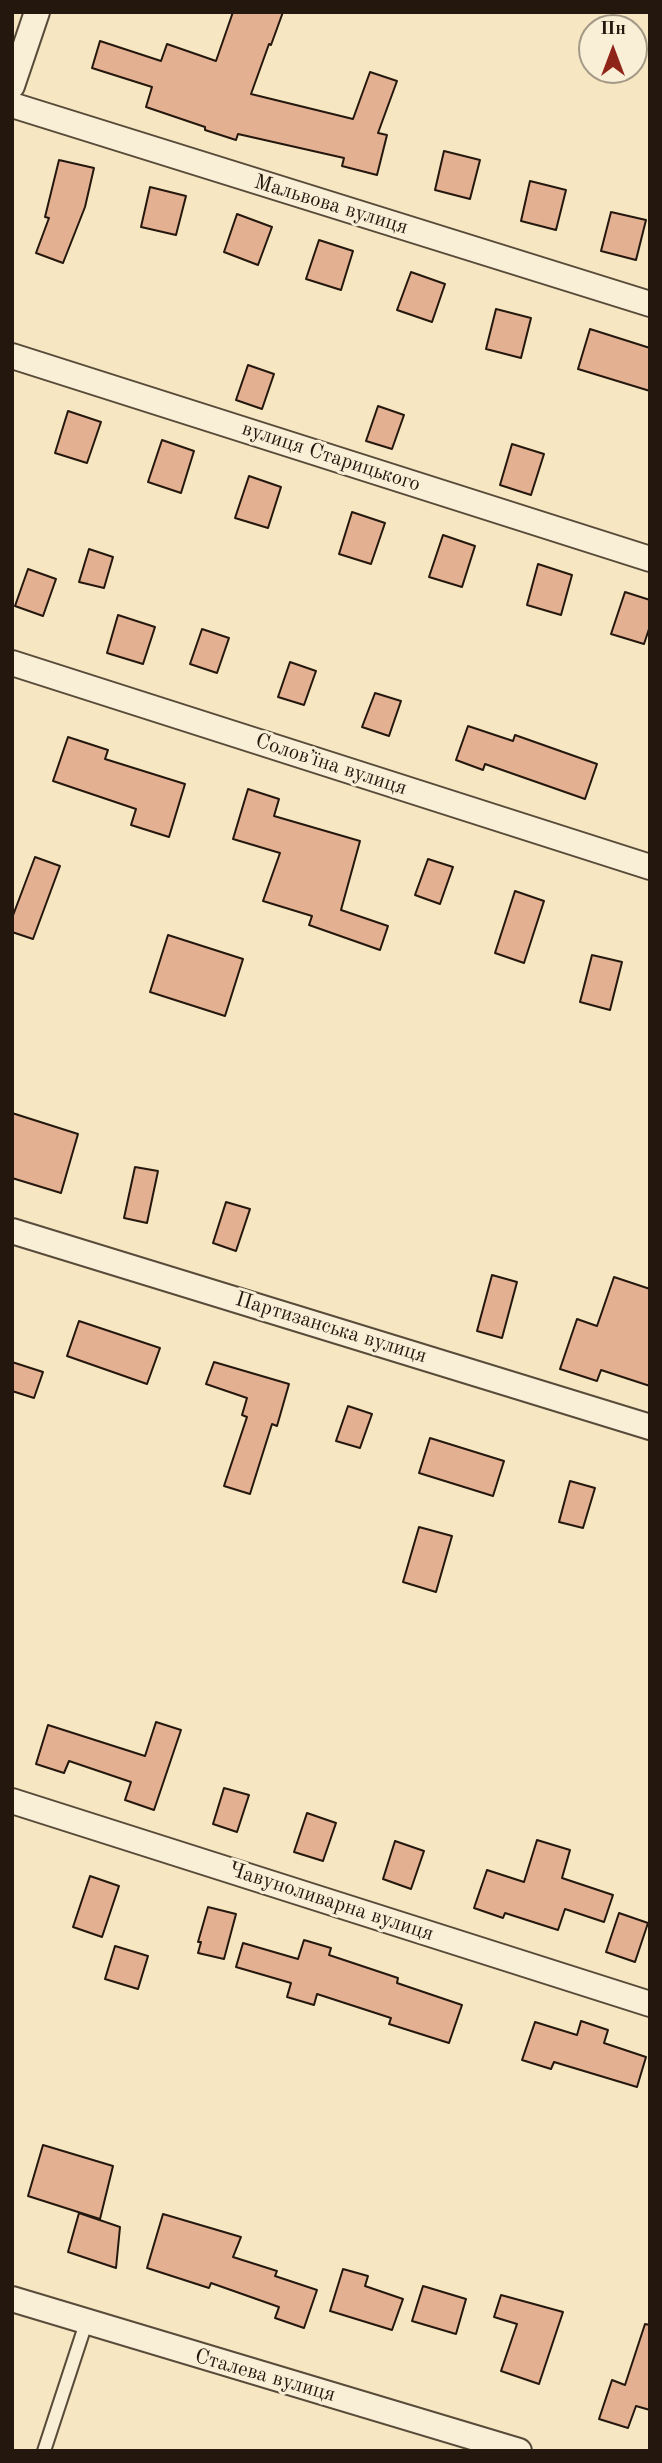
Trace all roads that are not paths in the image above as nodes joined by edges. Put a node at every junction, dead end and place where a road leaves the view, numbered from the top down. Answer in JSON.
{"nodes":[{"id":1,"x":37,"y":12,"type":"edge"},
{"id":2,"x":12,"y":86,"type":"edge"},
{"id":3,"x":12,"y":105,"type":"edge"},
{"id":4,"x":650,"y":304,"type":"edge"},
{"id":5,"x":12,"y":356,"type":"edge"},
{"id":6,"x":650,"y":559,"type":"edge"},
{"id":7,"x":12,"y":663,"type":"edge"},
{"id":8,"x":650,"y":867,"type":"edge"},
{"id":9,"x":12,"y":1231,"type":"edge"},
{"id":10,"x":650,"y":1427,"type":"edge"},
{"id":11,"x":12,"y":1801,"type":"edge"},
{"id":12,"x":650,"y":2004,"type":"edge"},
{"id":13,"x":12,"y":2299,"type":"edge"},
{"id":14,"x":86,"y":2323,"type":"junction"},
{"id":15,"x":44,"y":2451,"type":"edge"},
{"id":16,"x":519,"y":2451,"type":"edge"}],
"edges":[{"from":1,"to":2,"type":"street"},
{"from":3,"to":4,"type":"street","name":"Мальвова вулиця"},
{"from":5,"to":6,"type":"street","name":"вулиця Старицького"},
{"from":7,"to":8,"type":"street","name":"Соловʼїна вулиця"},
{"from":9,"to":10,"type":"street","name":"Партизанська вулиця"},
{"from":11,"to":12,"type":"street","name":"Чавуноливарна вулиця"},
{"from":13,"to":14,"type":"street","name":"Сталева вулиця"},
{"from":14,"to":15,"type":"lane"},
{"from":14,"to":16,"type":"street","name":"Сталева вулиця"}]}
